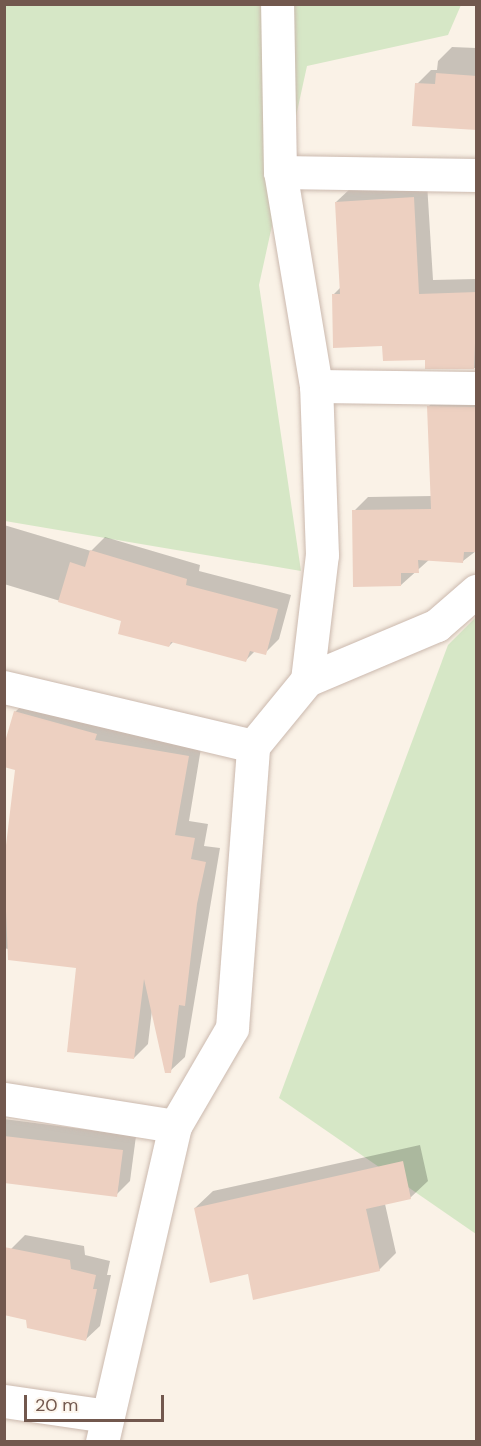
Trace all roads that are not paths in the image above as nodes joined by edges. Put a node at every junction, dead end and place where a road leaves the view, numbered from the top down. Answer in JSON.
{"nodes":[{"id":1,"x":277,"y":4,"type":"edge"},
{"id":2,"x":280,"y":172,"type":"junction"},
{"id":3,"x":477,"y":175,"type":"edge"},
{"id":4,"x":316,"y":386,"type":"junction"},
{"id":5,"x":477,"y":388,"type":"edge"},
{"id":6,"x":477,"y":591,"type":"edge"},
{"id":7,"x":307,"y":680,"type":"junction"},
{"id":8,"x":4,"y":687,"type":"edge"},
{"id":9,"x":253,"y":746,"type":"junction"},
{"id":10,"x":4,"y":1099,"type":"edge"},
{"id":11,"x":175,"y":1126,"type":"junction"},
{"id":12,"x":4,"y":1401,"type":"edge"},
{"id":13,"x":104,"y":1429,"type":"edge"}],
"edges":[{"from":1,"to":2,"type":"street"},
{"from":2,"to":3,"type":"street"},
{"from":2,"to":4,"type":"street"},
{"from":4,"to":5,"type":"street"},
{"from":4,"to":7,"type":"street"},
{"from":6,"to":7,"type":"street"},
{"from":7,"to":9,"type":"street"},
{"from":8,"to":9,"type":"street"},
{"from":9,"to":11,"type":"street"},
{"from":10,"to":11,"type":"street"},
{"from":11,"to":13,"type":"street"},
{"from":12,"to":13,"type":"street"}]}
